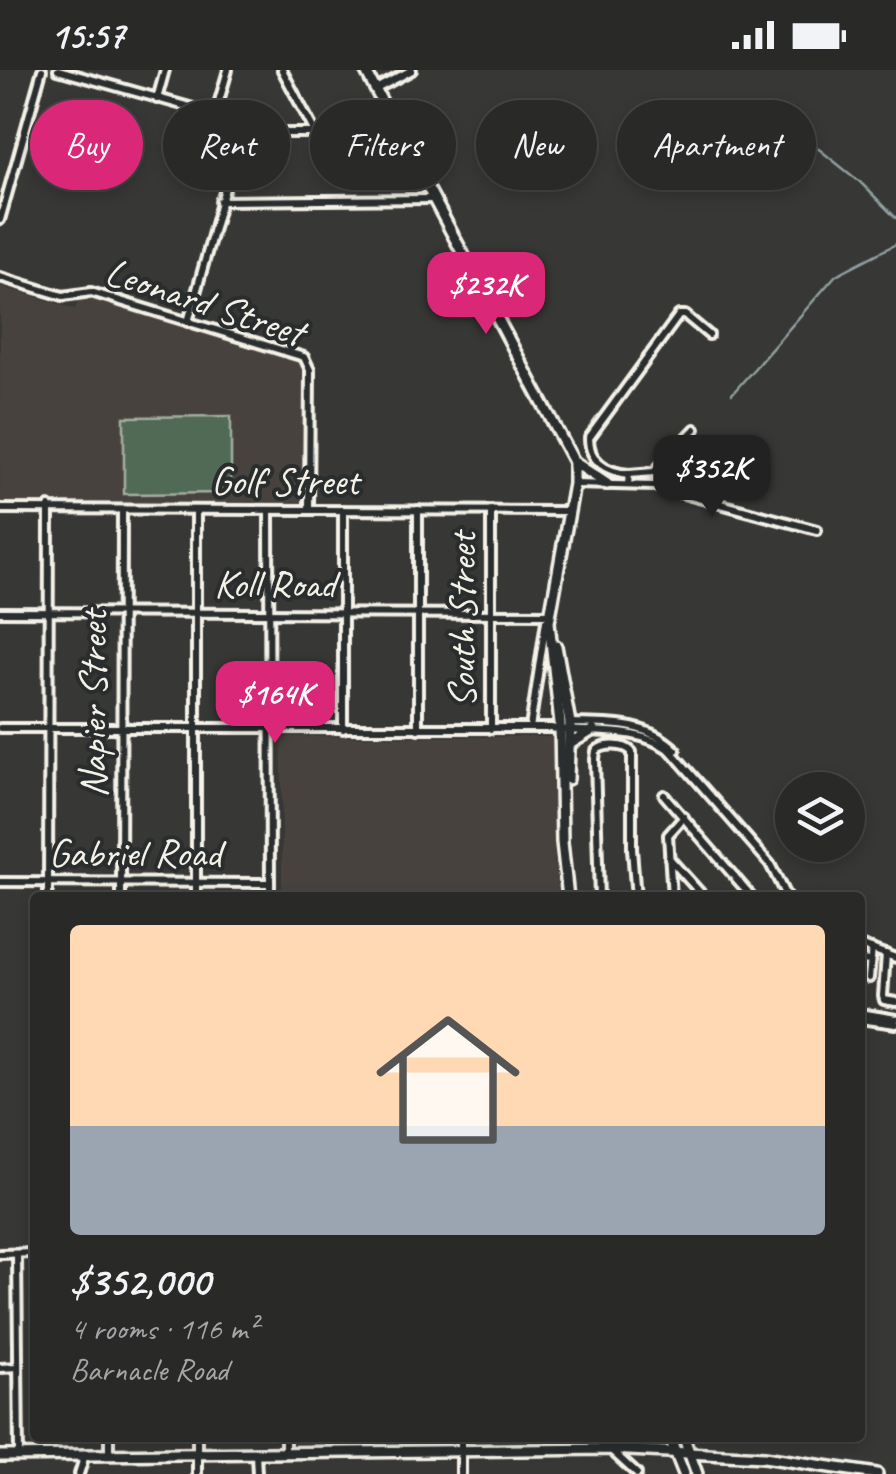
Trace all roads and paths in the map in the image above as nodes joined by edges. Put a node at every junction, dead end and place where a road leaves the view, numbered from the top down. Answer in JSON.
{"nodes":[{"id":1,"x":42,"y":70,"type":"edge"},
{"id":2,"x":58,"y":70,"type":"edge"},
{"id":3,"x":165,"y":70,"type":"edge"},
{"id":4,"x":228,"y":70,"type":"edge"},
{"id":5,"x":282,"y":70,"type":"edge"},
{"id":6,"x":365,"y":70,"type":"edge"},
{"id":7,"x":412,"y":70,"type":"edge"},
{"id":8,"x":376,"y":90,"type":"junction"},
{"id":9,"x":157,"y":99,"type":"junction"},
{"id":10,"x":220,"y":100,"type":"edge"},
{"id":11,"x":381,"y":100,"type":"edge"},
{"id":12,"x":163,"y":101,"type":"edge"},
{"id":13,"x":310,"y":122,"type":"edge"},
{"id":14,"x":223,"y":190,"type":"edge"},
{"id":15,"x":430,"y":190,"type":"edge"},
{"id":16,"x":434,"y":198,"type":"junction"},
{"id":17,"x":220,"y":202,"type":"junction"},
{"id":18,"x":0,"y":220,"type":"edge"},
{"id":19,"x":0,"y":277,"type":"edge"},
{"id":20,"x":188,"y":322,"type":"junction"},
{"id":21,"x":709,"y":335,"type":"dead end"},
{"id":22,"x":695,"y":428,"type":"dead end"},
{"id":23,"x":574,"y":462,"type":"junction"},
{"id":24,"x":629,"y":474,"type":"junction"},
{"id":25,"x":574,"y":484,"type":"junction"},
{"id":26,"x":608,"y":484,"type":"junction"},
{"id":27,"x":628,"y":484,"type":"junction"},
{"id":28,"x":49,"y":507,"type":"junction"},
{"id":29,"x":0,"y":509,"type":"edge"},
{"id":30,"x":122,"y":510,"type":"junction"},
{"id":31,"x":196,"y":510,"type":"junction"},
{"id":32,"x":270,"y":510,"type":"junction"},
{"id":33,"x":310,"y":510,"type":"junction"},
{"id":34,"x":343,"y":510,"type":"junction"},
{"id":35,"x":418,"y":510,"type":"junction"},
{"id":36,"x":491,"y":510,"type":"junction"},
{"id":37,"x":570,"y":511,"type":"junction"},
{"id":38,"x":817,"y":530,"type":"dead end"},
{"id":39,"x":0,"y":612,"type":"edge"},
{"id":40,"x":48,"y":612,"type":"junction"},
{"id":41,"x":122,"y":612,"type":"junction"},
{"id":42,"x":270,"y":612,"type":"junction"},
{"id":43,"x":344,"y":612,"type":"junction"},
{"id":44,"x":491,"y":612,"type":"junction"},
{"id":45,"x":196,"y":613,"type":"junction"},
{"id":46,"x":417,"y":613,"type":"junction"},
{"id":47,"x":550,"y":620,"type":"junction"},
{"id":48,"x":562,"y":727,"type":"junction"},
{"id":49,"x":0,"y":728,"type":"edge"},
{"id":50,"x":49,"y":728,"type":"junction"},
{"id":51,"x":196,"y":728,"type":"junction"},
{"id":52,"x":270,"y":728,"type":"junction"},
{"id":53,"x":530,"y":728,"type":"junction"},
{"id":54,"x":122,"y":729,"type":"junction"},
{"id":55,"x":343,"y":729,"type":"junction"},
{"id":56,"x":418,"y":729,"type":"junction"},
{"id":57,"x":491,"y":729,"type":"junction"},
{"id":58,"x":593,"y":730,"type":"junction"},
{"id":59,"x":649,"y":735,"type":"junction"},
{"id":60,"x":570,"y":744,"type":"junction"},
{"id":61,"x":664,"y":795,"type":"dead end"},
{"id":62,"x":684,"y":817,"type":"junction"},
{"id":63,"x":669,"y":858,"type":"junction"},
{"id":64,"x":0,"y":882,"type":"edge"},
{"id":65,"x":48,"y":882,"type":"junction"},
{"id":66,"x":121,"y":882,"type":"junction"},
{"id":67,"x":196,"y":882,"type":"junction"},
{"id":68,"x":270,"y":882,"type":"junction"},
{"id":69,"x":48,"y":892,"type":"edge"},
{"id":70,"x":121,"y":892,"type":"edge"},
{"id":71,"x":196,"y":892,"type":"edge"},
{"id":72,"x":270,"y":892,"type":"edge"},
{"id":73,"x":569,"y":892,"type":"edge"},
{"id":74,"x":570,"y":892,"type":"edge"},
{"id":75,"x":599,"y":892,"type":"edge"},
{"id":76,"x":636,"y":892,"type":"edge"},
{"id":77,"x":672,"y":892,"type":"edge"},
{"id":78,"x":700,"y":892,"type":"edge"},
{"id":79,"x":747,"y":892,"type":"edge"},
{"id":80,"x":786,"y":892,"type":"edge"},
{"id":81,"x":865,"y":946,"type":"edge"},
{"id":82,"x":872,"y":948,"type":"junction"},
{"id":83,"x":886,"y":954,"type":"junction"},
{"id":84,"x":896,"y":958,"type":"edge"},
{"id":85,"x":865,"y":960,"type":"edge"},
{"id":86,"x":871,"y":961,"type":"junction"},
{"id":87,"x":869,"y":978,"type":"dead end"},
{"id":88,"x":896,"y":1002,"type":"edge"},
{"id":89,"x":865,"y":1017,"type":"edge"},
{"id":90,"x":896,"y":1022,"type":"edge"},
{"id":91,"x":30,"y":1253,"type":"edge"},
{"id":92,"x":0,"y":1254,"type":"edge"},
{"id":93,"x":16,"y":1254,"type":"junction"},
{"id":94,"x":0,"y":1368,"type":"edge"},
{"id":95,"x":18,"y":1368,"type":"junction"},
{"id":96,"x":109,"y":1442,"type":"edge"},
{"id":97,"x":197,"y":1442,"type":"edge"},
{"id":98,"x":285,"y":1442,"type":"edge"},
{"id":99,"x":373,"y":1442,"type":"edge"},
{"id":100,"x":460,"y":1442,"type":"edge"},
{"id":101,"x":634,"y":1442,"type":"edge"},
{"id":102,"x":672,"y":1442,"type":"edge"},
{"id":103,"x":686,"y":1442,"type":"edge"},
{"id":104,"x":610,"y":1449,"type":"junction"},
{"id":105,"x":635,"y":1450,"type":"junction"},
{"id":106,"x":461,"y":1451,"type":"junction"},
{"id":107,"x":256,"y":1452,"type":"junction"},
{"id":108,"x":285,"y":1452,"type":"junction"},
{"id":109,"x":373,"y":1452,"type":"junction"},
{"id":110,"x":676,"y":1452,"type":"junction"},
{"id":111,"x":690,"y":1452,"type":"junction"},
{"id":112,"x":109,"y":1454,"type":"junction"},
{"id":113,"x":197,"y":1454,"type":"junction"},
{"id":114,"x":716,"y":1454,"type":"junction"},
{"id":115,"x":85,"y":1455,"type":"junction"},
{"id":116,"x":0,"y":1456,"type":"edge"},
{"id":117,"x":19,"y":1456,"type":"junction"},
{"id":118,"x":696,"y":1473,"type":"edge"},
{"id":119,"x":79,"y":1474,"type":"edge"},
{"id":120,"x":197,"y":1474,"type":"edge"},
{"id":121,"x":257,"y":1474,"type":"edge"},
{"id":122,"x":461,"y":1474,"type":"edge"},
{"id":123,"x":637,"y":1474,"type":"edge"},
{"id":124,"x":684,"y":1474,"type":"edge"},
{"id":125,"x":877,"y":1474,"type":"edge"}],
"edges":[{"from":1,"to":18,"type":"street"},
{"from":2,"to":9,"type":"street"},
{"from":3,"to":9,"type":"street"},
{"from":4,"to":10,"type":"street"},
{"from":5,"to":13,"type":"street"},
{"from":6,"to":8,"type":"main road"},
{"from":7,"to":8,"type":"street"},
{"from":8,"to":11,"type":"main road"},
{"from":9,"to":12,"type":"street"},
{"from":14,"to":17,"type":"street"},
{"from":15,"to":16,"type":"main road"},
{"from":16,"to":17,"type":"street"},
{"from":16,"to":23,"type":"main road"},
{"from":17,"to":20,"type":"street"},
{"from":19,"to":20,"type":"street","name":"Leonard Street"},
{"from":20,"to":33,"type":"street","name":"Leonard Street"},
{"from":21,"to":24,"type":"street"},
{"from":22,"to":24,"type":"street"},
{"from":23,"to":25,"type":"main road"},
{"from":23,"to":26,"type":"main road"},
{"from":24,"to":27,"type":"street"},
{"from":25,"to":26,"type":"street"},
{"from":25,"to":37,"type":"main road"},
{"from":26,"to":27,"type":"street"},
{"from":27,"to":38,"type":"street"},
{"from":28,"to":29,"type":"street","name":"Golf Street"},
{"from":28,"to":30,"type":"street","name":"Golf Street"},
{"from":28,"to":40,"type":"street"},
{"from":30,"to":31,"type":"street","name":"Golf Street"},
{"from":30,"to":41,"type":"street","name":"Napier Street"},
{"from":31,"to":32,"type":"street","name":"Golf Street"},
{"from":31,"to":45,"type":"street"},
{"from":32,"to":33,"type":"street","name":"Golf Street"},
{"from":32,"to":42,"type":"street"},
{"from":33,"to":34,"type":"street","name":"Golf Street"},
{"from":34,"to":35,"type":"street","name":"Golf Street"},
{"from":34,"to":43,"type":"street"},
{"from":35,"to":36,"type":"street","name":"Golf Street"},
{"from":35,"to":46,"type":"street"},
{"from":36,"to":37,"type":"street","name":"Golf Street"},
{"from":36,"to":44,"type":"street","name":"South Street"},
{"from":37,"to":47,"type":"main road"},
{"from":39,"to":40,"type":"street","name":"Koll Road"},
{"from":40,"to":41,"type":"street","name":"Koll Road"},
{"from":40,"to":50,"type":"street"},
{"from":41,"to":45,"type":"street","name":"Koll Road"},
{"from":41,"to":54,"type":"street","name":"Napier Street"},
{"from":42,"to":43,"type":"street","name":"Koll Road"},
{"from":42,"to":45,"type":"street","name":"Koll Road"},
{"from":42,"to":52,"type":"street"},
{"from":43,"to":46,"type":"street","name":"Koll Road"},
{"from":43,"to":55,"type":"street"},
{"from":44,"to":46,"type":"street","name":"Koll Road"},
{"from":44,"to":47,"type":"street","name":"Koll Road"},
{"from":44,"to":57,"type":"street","name":"South Street"},
{"from":45,"to":51,"type":"street"},
{"from":46,"to":56,"type":"street"},
{"from":47,"to":48,"type":"main road"},
{"from":47,"to":53,"type":"street"},
{"from":48,"to":53,"type":"street"},
{"from":48,"to":58,"type":"street"},
{"from":48,"to":59,"type":"street"},
{"from":48,"to":60,"type":"main road"},
{"from":48,"to":73,"type":"main road"},
{"from":49,"to":50,"type":"street"},
{"from":50,"to":54,"type":"street"},
{"from":50,"to":65,"type":"street"},
{"from":51,"to":52,"type":"street"},
{"from":51,"to":54,"type":"street"},
{"from":51,"to":67,"type":"street"},
{"from":52,"to":55,"type":"street"},
{"from":52,"to":68,"type":"street"},
{"from":53,"to":57,"type":"street"},
{"from":54,"to":66,"type":"street","name":"Napier Street"},
{"from":55,"to":56,"type":"street"},
{"from":56,"to":57,"type":"street"},
{"from":58,"to":59,"type":"street"},
{"from":58,"to":60,"type":"main road"},
{"from":59,"to":80,"type":"street"},
{"from":60,"to":74,"type":"main road"},
{"from":61,"to":62,"type":"street"},
{"from":62,"to":63,"type":"street"},
{"from":62,"to":79,"type":"street"},
{"from":63,"to":77,"type":"street"},
{"from":63,"to":78,"type":"street"},
{"from":64,"to":65,"type":"street","name":"Gabriel Road"},
{"from":65,"to":66,"type":"street","name":"Gabriel Road"},
{"from":65,"to":69,"type":"street"},
{"from":66,"to":67,"type":"street","name":"Gabriel Road"},
{"from":66,"to":70,"type":"street","name":"Napier Street"},
{"from":67,"to":68,"type":"street","name":"Gabriel Road"},
{"from":67,"to":71,"type":"street"},
{"from":68,"to":72,"type":"street"},
{"from":75,"to":76,"type":"street"},
{"from":81,"to":82,"type":"street"},
{"from":82,"to":83,"type":"street"},
{"from":82,"to":86,"type":"street"},
{"from":83,"to":84,"type":"street"},
{"from":83,"to":88,"type":"street"},
{"from":85,"to":86,"type":"street"},
{"from":86,"to":87,"type":"street"},
{"from":89,"to":90,"type":"street"},
{"from":91,"to":93,"type":"street"},
{"from":92,"to":93,"type":"street"},
{"from":93,"to":95,"type":"street"},
{"from":94,"to":95,"type":"street"},
{"from":95,"to":117,"type":"street"},
{"from":96,"to":112,"type":"street"},
{"from":97,"to":113,"type":"street"},
{"from":98,"to":108,"type":"street"},
{"from":99,"to":109,"type":"street"},
{"from":100,"to":106,"type":"street"},
{"from":101,"to":105,"type":"street"},
{"from":102,"to":110,"type":"main road"},
{"from":103,"to":111,"type":"main road"},
{"from":104,"to":105,"type":"main road"},
{"from":104,"to":106,"type":"main road"},
{"from":104,"to":123,"type":"street"},
{"from":105,"to":110,"type":"main road"},
{"from":106,"to":109,"type":"main road"},
{"from":106,"to":122,"type":"street"},
{"from":107,"to":108,"type":"main road"},
{"from":107,"to":113,"type":"main road"},
{"from":107,"to":121,"type":"street"},
{"from":108,"to":109,"type":"main road"},
{"from":110,"to":111,"type":"main road"},
{"from":110,"to":124,"type":"main road"},
{"from":111,"to":114,"type":"main road"},
{"from":111,"to":118,"type":"main road"},
{"from":112,"to":113,"type":"main road"},
{"from":112,"to":115,"type":"main road"},
{"from":113,"to":120,"type":"street"},
{"from":114,"to":118,"type":"main road"},
{"from":114,"to":125,"type":"main road"},
{"from":115,"to":117,"type":"main road"},
{"from":115,"to":119,"type":"street"},
{"from":116,"to":117,"type":"main road"}]}
